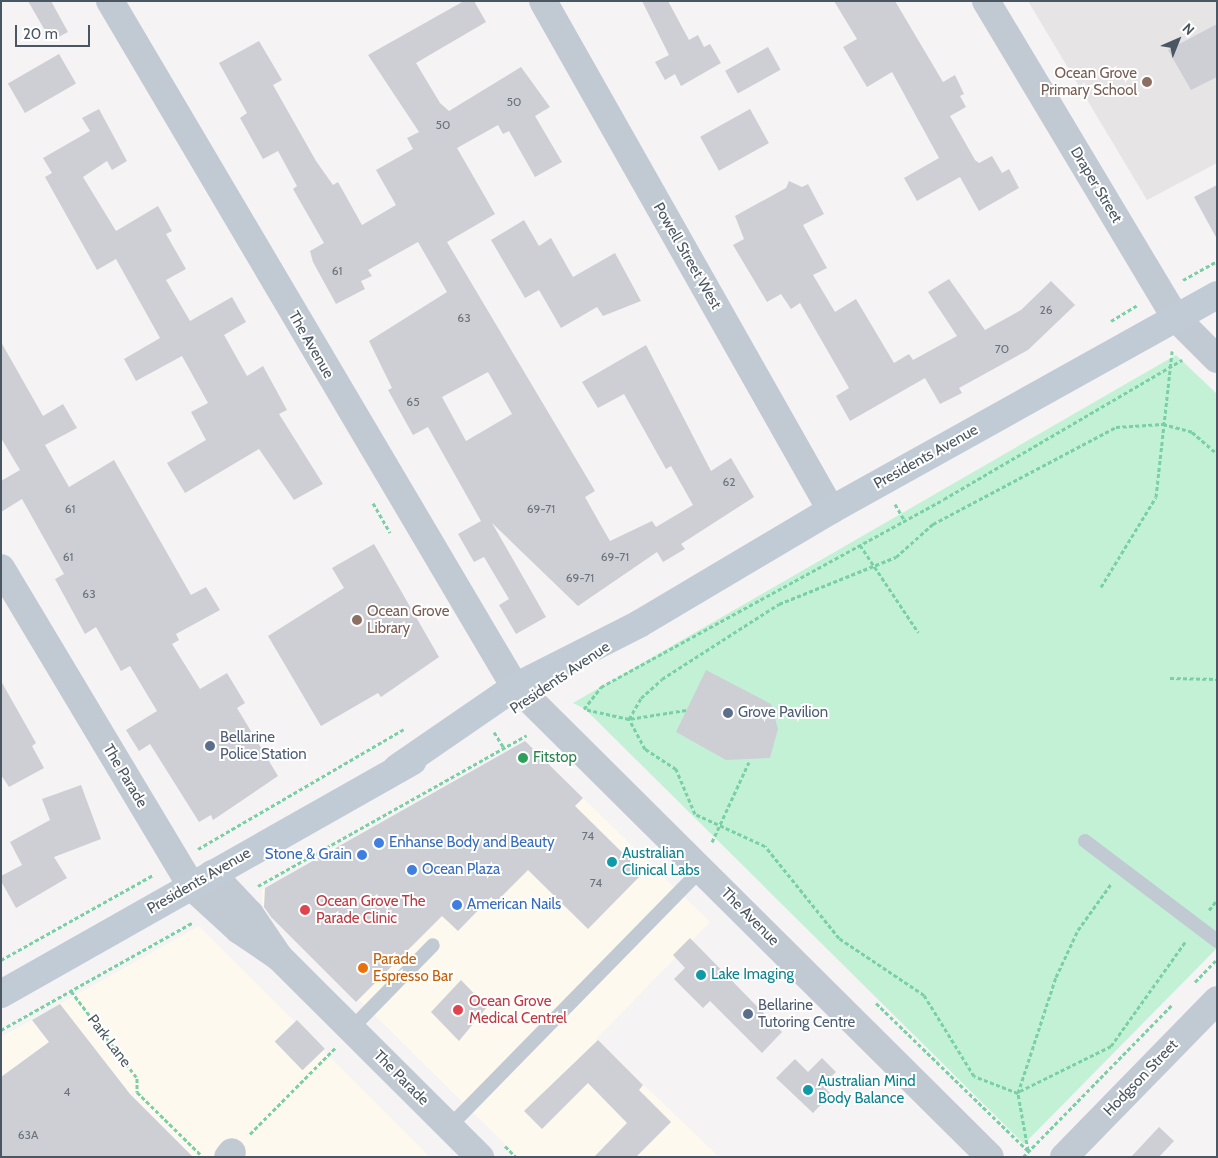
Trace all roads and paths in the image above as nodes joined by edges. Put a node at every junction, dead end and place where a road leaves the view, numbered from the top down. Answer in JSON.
{"nodes":[{"id":1,"x":110,"y":1,"type":"edge"},
{"id":2,"x":542,"y":1,"type":"edge"},
{"id":3,"x":986,"y":1,"type":"edge"},
{"id":4,"x":1217,"y":295,"type":"edge"},
{"id":5,"x":1176,"y":318,"type":"junction"},
{"id":6,"x":1210,"y":353,"type":"edge"},
{"id":7,"x":1170,"y":368,"type":"junction"},
{"id":8,"x":1163,"y":424,"type":"junction"},
{"id":9,"x":1217,"y":454,"type":"edge"},
{"id":10,"x":831,"y":510,"type":"junction"},
{"id":11,"x":860,"y":546,"type":"junction"},
{"id":12,"x":1,"y":568,"type":"edge"},
{"id":13,"x":871,"y":568,"type":"junction"},
{"id":14,"x":1101,"y":587,"type":"dead end"},
{"id":15,"x":918,"y":632,"type":"dead end"},
{"id":16,"x":1170,"y":678,"type":"dead end"},
{"id":17,"x":1217,"y":680,"type":"edge"},
{"id":18,"x":522,"y":693,"type":"junction"},
{"id":19,"x":585,"y":709,"type":"junction"},
{"id":20,"x":686,"y":710,"type":"dead end"},
{"id":21,"x":630,"y":719,"type":"junction"},
{"id":22,"x":552,"y":721,"type":"junction"},
{"id":23,"x":749,"y":762,"type":"dead end"},
{"id":24,"x":719,"y":828,"type":"junction"},
{"id":25,"x":1086,"y":842,"type":"dead end"},
{"id":26,"x":698,"y":865,"type":"junction"},
{"id":27,"x":1122,"y":868,"type":"junction"},
{"id":28,"x":201,"y":880,"type":"junction"},
{"id":29,"x":1217,"y":900,"type":"edge"},
{"id":30,"x":227,"y":905,"type":"junction"},
{"id":31,"x":1200,"y":924,"type":"junction"},
{"id":32,"x":1217,"y":941,"type":"edge"},
{"id":33,"x":432,"y":945,"type":"dead end"},
{"id":34,"x":1217,"y":959,"type":"edge"},
{"id":35,"x":1189,"y":988,"type":"dead end"},
{"id":36,"x":71,"y":991,"type":"junction"},
{"id":37,"x":1,"y":994,"type":"edge"},
{"id":38,"x":1217,"y":1000,"type":"edge"},
{"id":39,"x":1175,"y":1002,"type":"dead end"},
{"id":40,"x":1,"y":1030,"type":"edge"},
{"id":41,"x":340,"y":1035,"type":"junction"},
{"id":42,"x":1019,"y":1092,"type":"junction"},
{"id":43,"x":450,"y":1126,"type":"junction"},
{"id":44,"x":1028,"y":1151,"type":"junction"},
{"id":45,"x":230,"y":1155,"type":"edge"},
{"id":46,"x":202,"y":1157,"type":"edge"},
{"id":47,"x":480,"y":1157,"type":"edge"},
{"id":48,"x":990,"y":1157,"type":"edge"},
{"id":49,"x":1023,"y":1157,"type":"edge"},
{"id":50,"x":1064,"y":1157,"type":"edge"}],
"edges":[{"from":1,"to":18,"type":"street","name":"The Avenue"},
{"from":2,"to":10,"type":"street","name":"Powell Street West"},
{"from":3,"to":5,"type":"street","name":"Draper Street"},
{"from":4,"to":5,"type":"street","name":"Presidents Avenue"},
{"from":5,"to":6,"type":"street","name":"Draper Street"},
{"from":5,"to":7,"type":"path"},
{"from":5,"to":10,"type":"street","name":"Presidents Avenue"},
{"from":6,"to":7,"type":"path"},
{"from":7,"to":8,"type":"path"},
{"from":7,"to":11,"type":"path"},
{"from":8,"to":9,"type":"path"},
{"from":8,"to":13,"type":"path"},
{"from":8,"to":14,"type":"path"},
{"from":10,"to":18,"type":"street","name":"Presidents Avenue"},
{"from":11,"to":13,"type":"path"},
{"from":11,"to":19,"type":"path"},
{"from":12,"to":28,"type":"street","name":"The Parade"},
{"from":13,"to":15,"type":"path"},
{"from":13,"to":21,"type":"path"},
{"from":16,"to":17,"type":"path"},
{"from":18,"to":22,"type":"street","name":"The Avenue"},
{"from":18,"to":28,"type":"street","name":"Presidents Avenue"},
{"from":19,"to":21,"type":"path"},
{"from":19,"to":22,"type":"path"},
{"from":20,"to":21,"type":"path"},
{"from":21,"to":24,"type":"path"},
{"from":22,"to":26,"type":"street","name":"The Avenue"},
{"from":22,"to":30,"type":"path"},
{"from":23,"to":24,"type":"path"},
{"from":24,"to":26,"type":"path"},
{"from":24,"to":42,"type":"path"},
{"from":25,"to":27,"type":"lane"},
{"from":26,"to":43,"type":"lane"},
{"from":26,"to":48,"type":"street","name":"The Avenue"},
{"from":27,"to":31,"type":"lane"},
{"from":27,"to":42,"type":"path"},
{"from":28,"to":30,"type":"street","name":"The Parade"},
{"from":28,"to":37,"type":"street","name":"Presidents Avenue"},
{"from":29,"to":31,"type":"path"},
{"from":30,"to":36,"type":"path"},
{"from":30,"to":41,"type":"street","name":"The Parade"},
{"from":31,"to":32,"type":"lane"},
{"from":31,"to":42,"type":"path"},
{"from":33,"to":41,"type":"lane"},
{"from":34,"to":35,"type":"path"},
{"from":36,"to":40,"type":"path"},
{"from":36,"to":46,"type":"path","name":"Park Lane"},
{"from":38,"to":50,"type":"street","name":"Hodgson Street"},
{"from":39,"to":44,"type":"path"},
{"from":41,"to":43,"type":"street","name":"The Parade"},
{"from":41,"to":45,"type":"path"},
{"from":42,"to":44,"type":"path"},
{"from":43,"to":47,"type":"street","name":"The Parade"},
{"from":44,"to":49,"type":"path"}]}
